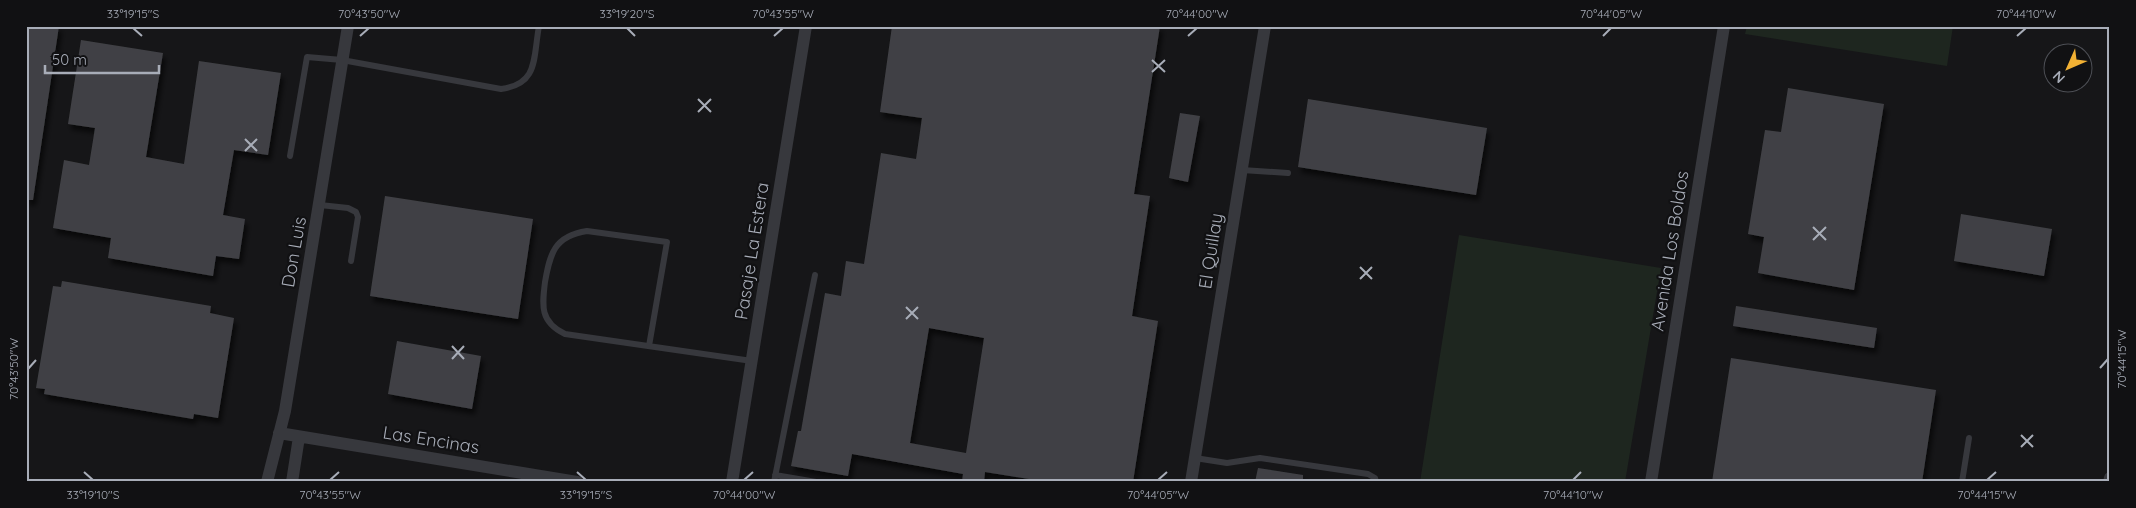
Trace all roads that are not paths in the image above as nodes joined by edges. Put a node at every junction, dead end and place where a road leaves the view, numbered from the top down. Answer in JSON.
{"nodes":[{"id":1,"x":348,"y":26,"type":"edge"},
{"id":2,"x":539,"y":26,"type":"edge"},
{"id":3,"x":806,"y":26,"type":"edge"},
{"id":4,"x":1265,"y":26,"type":"edge"},
{"id":5,"x":1724,"y":26,"type":"edge"},
{"id":6,"x":342,"y":60,"type":"junction"},
{"id":7,"x":290,"y":156,"type":"dead end"},
{"id":8,"x":1242,"y":170,"type":"junction"},
{"id":9,"x":1288,"y":173,"type":"dead end"},
{"id":10,"x":320,"y":205,"type":"junction"},
{"id":11,"x":351,"y":261,"type":"dead end"},
{"id":12,"x":815,"y":276,"type":"dead end"},
{"id":13,"x":649,"y":346,"type":"junction"},
{"id":14,"x":752,"y":361,"type":"junction"},
{"id":15,"x":279,"y":433,"type":"junction"},
{"id":16,"x":299,"y":437,"type":"junction"},
{"id":17,"x":1969,"y":438,"type":"dead end"},
{"id":18,"x":1195,"y":458,"type":"junction"},
{"id":19,"x":2110,"y":478,"type":"edge"},
{"id":20,"x":774,"y":479,"type":"edge"},
{"id":21,"x":572,"y":481,"type":"edge"},
{"id":22,"x":267,"y":482,"type":"edge"},
{"id":23,"x":292,"y":482,"type":"edge"},
{"id":24,"x":732,"y":482,"type":"edge"},
{"id":25,"x":816,"y":482,"type":"edge"},
{"id":26,"x":1191,"y":482,"type":"edge"},
{"id":27,"x":1376,"y":482,"type":"edge"},
{"id":28,"x":1651,"y":482,"type":"edge"},
{"id":29,"x":1962,"y":482,"type":"edge"},
{"id":30,"x":2109,"y":482,"type":"edge"}],
"edges":[{"from":1,"to":6,"type":"street","name":"Don Luis"},
{"from":2,"to":6,"type":"lane"},
{"from":3,"to":14,"type":"street","name":"Pasaje La Estera"},
{"from":4,"to":8,"type":"street","name":"El Quillay"},
{"from":5,"to":28,"type":"street","name":"Avenida Los Boldos"},
{"from":6,"to":7,"type":"lane"},
{"from":6,"to":10,"type":"street","name":"Don Luis"},
{"from":8,"to":9,"type":"lane"},
{"from":8,"to":18,"type":"street","name":"El Quillay"},
{"from":10,"to":11,"type":"lane"},
{"from":10,"to":15,"type":"street","name":"Don Luis"},
{"from":12,"to":20,"type":"lane"},
{"from":13,"to":13,"type":"lane"},
{"from":13,"to":14,"type":"lane"},
{"from":14,"to":24,"type":"street","name":"Pasaje La Estera"},
{"from":15,"to":16,"type":"street","name":"Las Encinas"},
{"from":15,"to":22,"type":"street","name":"Don Luis"},
{"from":16,"to":21,"type":"street","name":"Las Encinas"},
{"from":16,"to":23,"type":"street"},
{"from":17,"to":29,"type":"lane"},
{"from":18,"to":26,"type":"street","name":"El Quillay"},
{"from":18,"to":27,"type":"lane"},
{"from":19,"to":30,"type":"street"},
{"from":20,"to":25,"type":"lane"}]}
